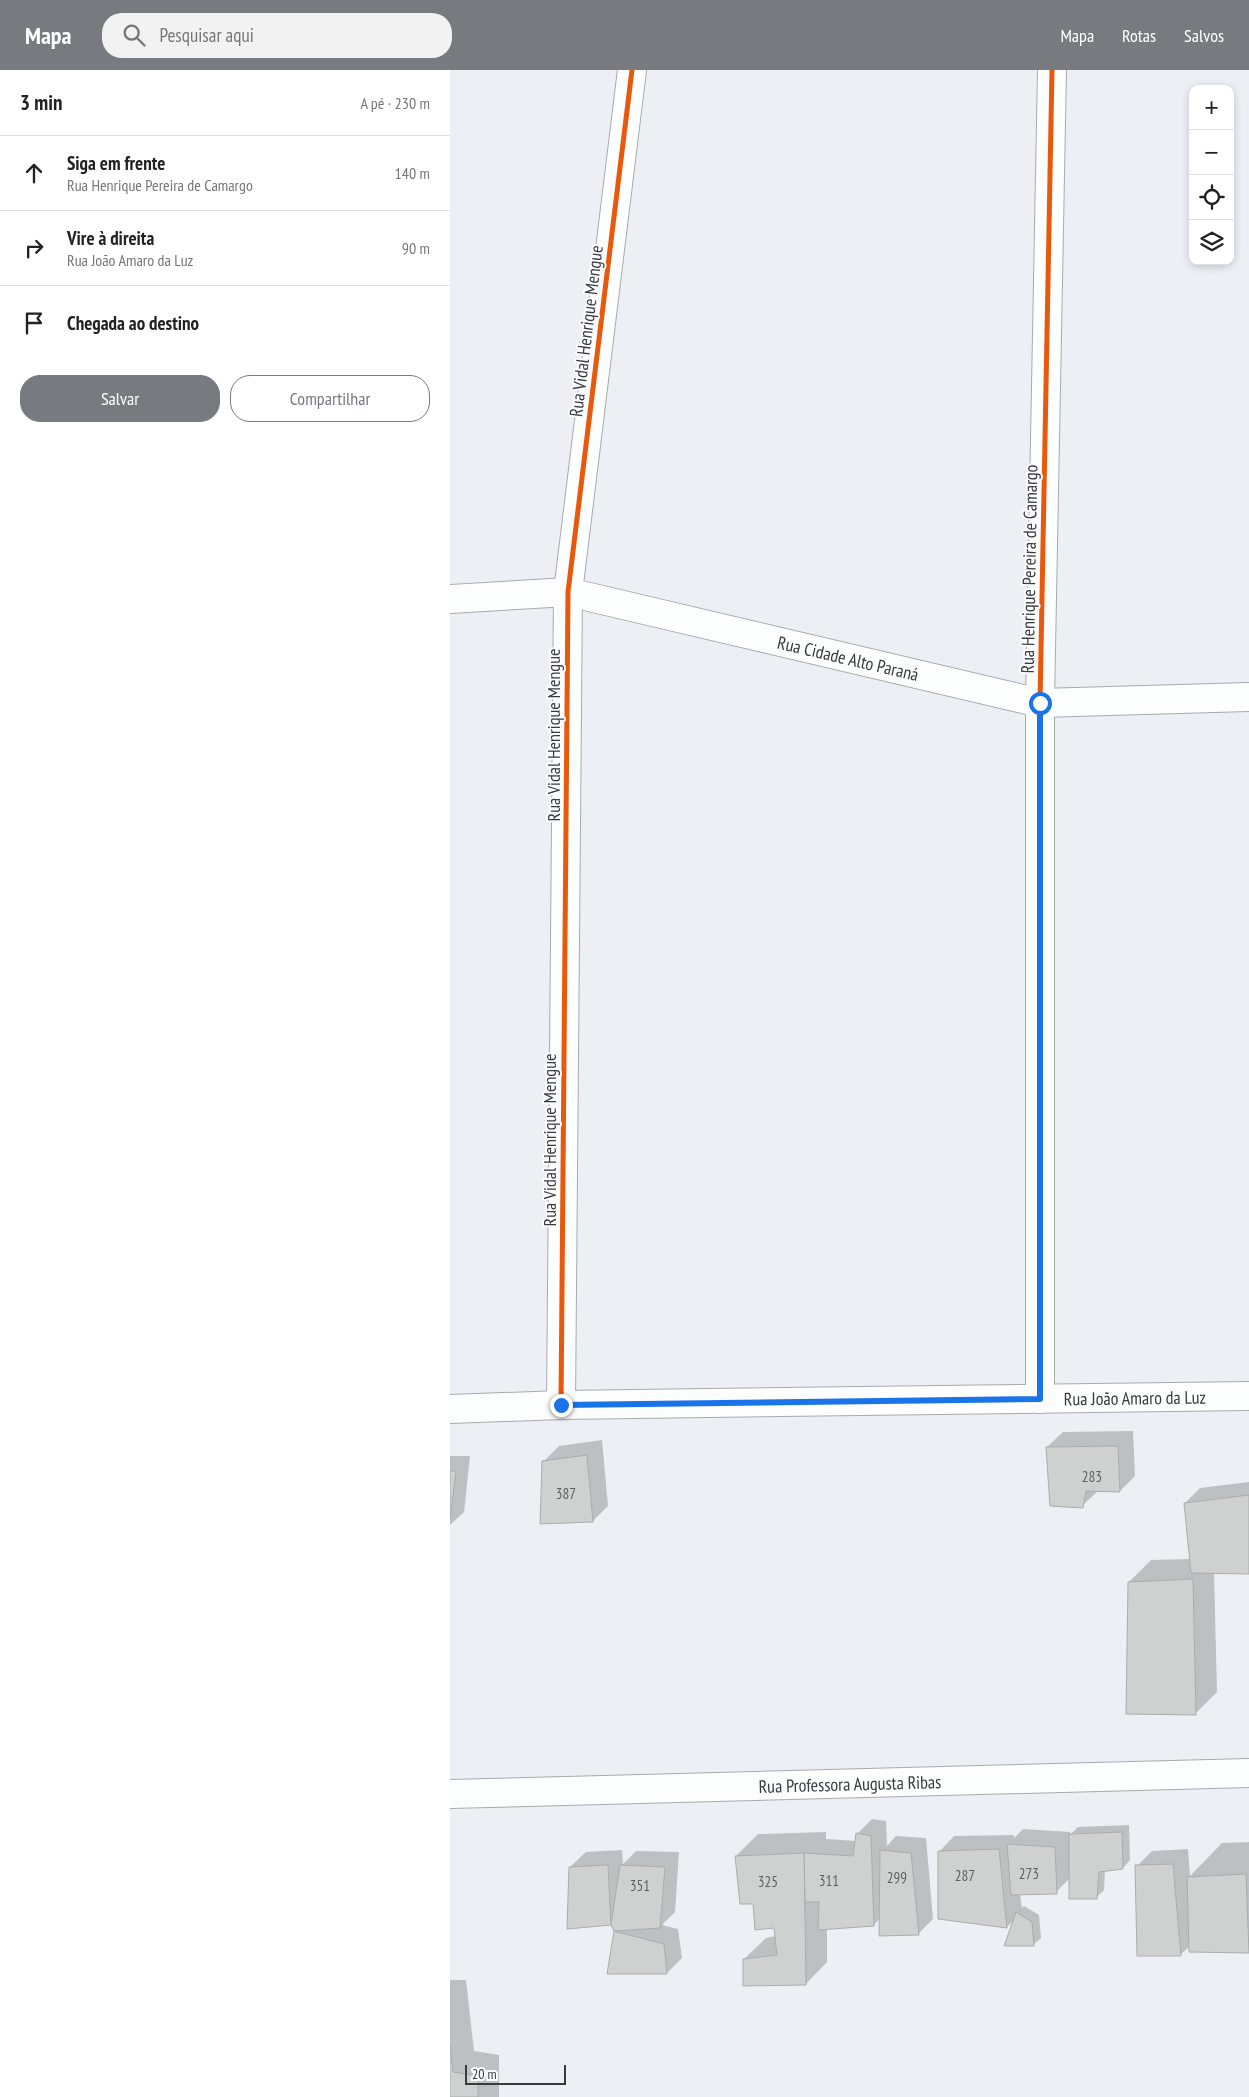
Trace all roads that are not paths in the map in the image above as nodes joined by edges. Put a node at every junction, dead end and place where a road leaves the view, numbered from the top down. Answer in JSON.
{"nodes":[{"id":1,"x":632,"y":70,"type":"edge"},
{"id":2,"x":1052,"y":70,"type":"edge"},
{"id":3,"x":568,"y":592,"type":"junction"},
{"id":4,"x":450,"y":599,"type":"edge"},
{"id":5,"x":1249,"y":697,"type":"edge"},
{"id":6,"x":1040,"y":703,"type":"junction"},
{"id":7,"x":1249,"y":1396,"type":"edge"},
{"id":8,"x":1040,"y":1399,"type":"junction"},
{"id":9,"x":561,"y":1405,"type":"junction"},
{"id":10,"x":450,"y":1409,"type":"edge"},
{"id":11,"x":1249,"y":1773,"type":"edge"},
{"id":12,"x":450,"y":1794,"type":"edge"}],
"edges":[{"from":1,"to":3,"type":"street","name":"Rua Vidal Henrique Mengue"},
{"from":2,"to":6,"type":"street","name":"Rua Henrique Pereira de Camargo"},
{"from":3,"to":4,"type":"street","name":"Rua Cidade Alto Paraná"},
{"from":3,"to":6,"type":"street","name":"Rua Cidade Alto Paraná"},
{"from":3,"to":9,"type":"street","name":"Rua Vidal Henrique Mengue"},
{"from":5,"to":6,"type":"street","name":"Rua Cidade Alto Paraná"},
{"from":6,"to":8,"type":"street","name":"Rua Henrique Pereira de Camargo"},
{"from":7,"to":8,"type":"street","name":"Rua João Amaro da Luz"},
{"from":8,"to":9,"type":"street","name":"Rua João Amaro da Luz"},
{"from":9,"to":10,"type":"street","name":"Rua João Amaro da Luz"},
{"from":11,"to":12,"type":"street","name":"Rua Professora Augusta Ribas"}]}
